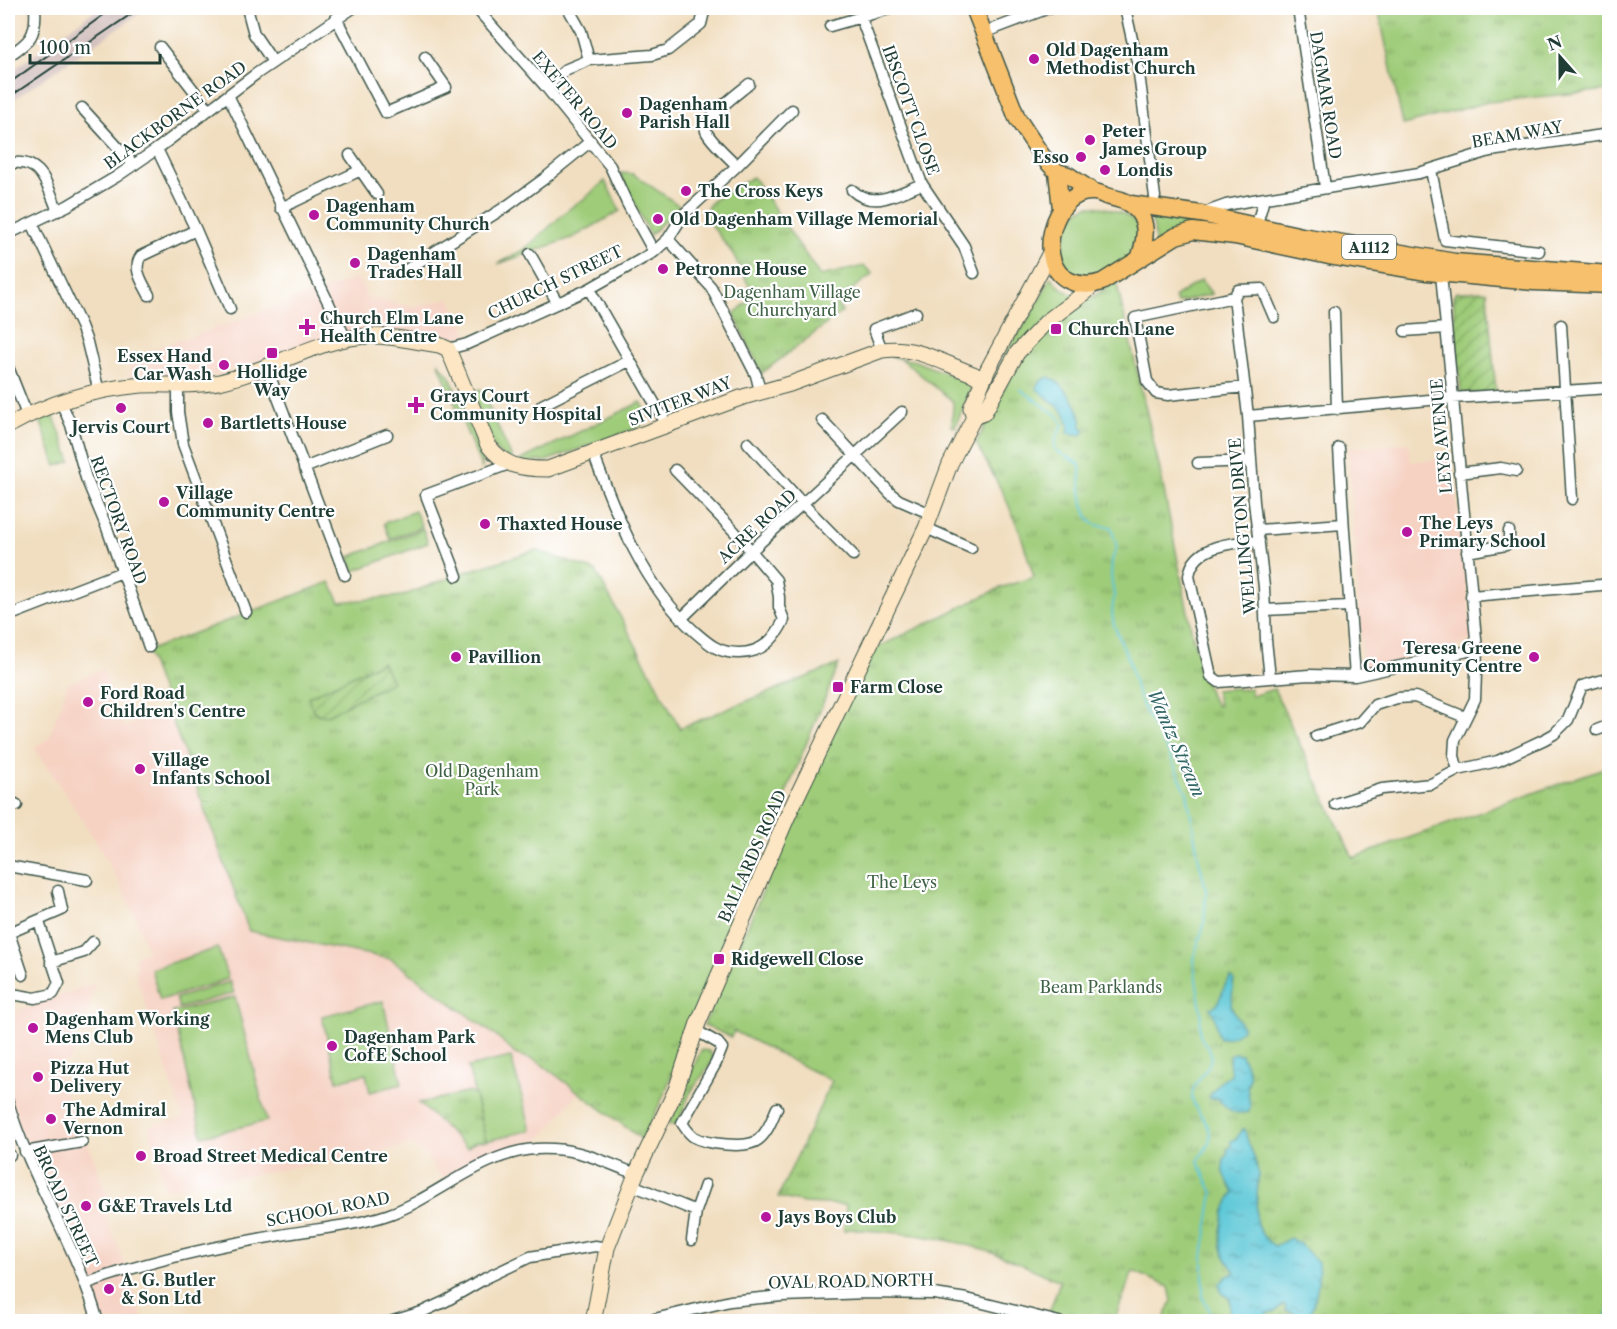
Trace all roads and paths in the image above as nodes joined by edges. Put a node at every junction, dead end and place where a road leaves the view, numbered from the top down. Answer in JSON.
{"nodes":[{"id":1,"x":35,"y":8,"type":"edge"},
{"id":2,"x":247,"y":8,"type":"edge"},
{"id":3,"x":353,"y":8,"type":"edge"},
{"id":4,"x":476,"y":8,"type":"edge"},
{"id":5,"x":568,"y":8,"type":"edge"},
{"id":6,"x":705,"y":8,"type":"edge"},
{"id":7,"x":893,"y":8,"type":"edge"},
{"id":8,"x":974,"y":8,"type":"edge"},
{"id":9,"x":1049,"y":8,"type":"edge"},
{"id":10,"x":1125,"y":8,"type":"edge"},
{"id":11,"x":1298,"y":8,"type":"edge"},
{"id":12,"x":336,"y":18,"type":"junction"},
{"id":13,"x":861,"y":18,"type":"junction"},
{"id":14,"x":830,"y":26,"type":"dead end"},
{"id":15,"x":983,"y":33,"type":"junction"},
{"id":16,"x":160,"y":47,"type":"dead end"},
{"id":17,"x":8,"y":56,"type":"edge"},
{"id":18,"x":425,"y":57,"type":"dead end"},
{"id":19,"x":589,"y":60,"type":"junction"},
{"id":20,"x":273,"y":62,"type":"junction"},
{"id":21,"x":749,"y":84,"type":"dead end"},
{"id":22,"x":546,"y":87,"type":"junction"},
{"id":23,"x":228,"y":95,"type":"junction"},
{"id":24,"x":82,"y":108,"type":"dead end"},
{"id":25,"x":209,"y":110,"type":"junction"},
{"id":26,"x":792,"y":110,"type":"dead end"},
{"id":27,"x":1610,"y":134,"type":"edge"},
{"id":28,"x":591,"y":141,"type":"junction"},
{"id":29,"x":157,"y":149,"type":"junction"},
{"id":30,"x":350,"y":155,"type":"dead end"},
{"id":31,"x":8,"y":164,"type":"edge"},
{"id":32,"x":134,"y":165,"type":"junction"},
{"id":33,"x":737,"y":166,"type":"junction"},
{"id":34,"x":361,"y":170,"type":"junction"},
{"id":35,"x":1431,"y":170,"type":"junction"},
{"id":36,"x":1057,"y":172,"type":"junction"},
{"id":37,"x":922,"y":184,"type":"junction"},
{"id":38,"x":1325,"y":188,"type":"junction"},
{"id":39,"x":852,"y":190,"type":"dead end"},
{"id":40,"x":1092,"y":191,"type":"junction"},
{"id":41,"x":377,"y":194,"type":"dead end"},
{"id":42,"x":1155,"y":197,"type":"dead end"},
{"id":43,"x":1264,"y":199,"type":"junction"},
{"id":44,"x":1131,"y":204,"type":"junction"},
{"id":45,"x":281,"y":208,"type":"junction"},
{"id":46,"x":1061,"y":209,"type":"junction"},
{"id":47,"x":58,"y":211,"type":"junction"},
{"id":48,"x":1201,"y":214,"type":"junction"},
{"id":49,"x":32,"y":223,"type":"junction"},
{"id":50,"x":196,"y":230,"type":"junction"},
{"id":51,"x":1254,"y":233,"type":"junction"},
{"id":52,"x":8,"y":234,"type":"edge"},
{"id":53,"x":668,"y":239,"type":"junction"},
{"id":54,"x":1051,"y":251,"type":"junction"},
{"id":55,"x":1539,"y":251,"type":"dead end"},
{"id":56,"x":654,"y":252,"type":"junction"},
{"id":57,"x":530,"y":254,"type":"dead end"},
{"id":58,"x":1140,"y":256,"type":"junction"},
{"id":59,"x":1441,"y":267,"type":"junction"},
{"id":60,"x":403,"y":272,"type":"dead end"},
{"id":61,"x":974,"y":273,"type":"dead end"},
{"id":62,"x":1610,"y":274,"type":"edge"},
{"id":63,"x":1092,"y":285,"type":"junction"},
{"id":64,"x":1610,"y":285,"type":"edge"},
{"id":65,"x":589,"y":289,"type":"junction"},
{"id":66,"x":148,"y":295,"type":"dead end"},
{"id":67,"x":1234,"y":297,"type":"junction"},
{"id":68,"x":557,"y":302,"type":"junction"},
{"id":69,"x":230,"y":309,"type":"dead end"},
{"id":70,"x":1334,"y":312,"type":"dead end"},
{"id":71,"x":916,"y":313,"type":"dead end"},
{"id":72,"x":1274,"y":317,"type":"dead end"},
{"id":73,"x":1561,"y":325,"type":"dead end"},
{"id":74,"x":1446,"y":328,"type":"junction"},
{"id":75,"x":1405,"y":331,"type":"dead end"},
{"id":76,"x":346,"y":339,"type":"junction"},
{"id":77,"x":448,"y":349,"type":"junction"},
{"id":78,"x":882,"y":350,"type":"junction"},
{"id":79,"x":629,"y":361,"type":"junction"},
{"id":80,"x":266,"y":366,"type":"junction"},
{"id":81,"x":8,"y":367,"type":"edge"},
{"id":82,"x":1006,"y":371,"type":"junction"},
{"id":83,"x":983,"y":380,"type":"junction"},
{"id":84,"x":178,"y":385,"type":"junction"},
{"id":85,"x":1245,"y":387,"type":"junction"},
{"id":86,"x":1610,"y":388,"type":"edge"},
{"id":87,"x":760,"y":391,"type":"junction"},
{"id":88,"x":1566,"y":391,"type":"junction"},
{"id":89,"x":99,"y":392,"type":"junction"},
{"id":90,"x":1452,"y":398,"type":"junction"},
{"id":91,"x":61,"y":402,"type":"junction"},
{"id":92,"x":542,"y":405,"type":"dead end"},
{"id":93,"x":1336,"y":409,"type":"junction"},
{"id":94,"x":902,"y":412,"type":"dead end"},
{"id":95,"x":27,"y":415,"type":"junction"},
{"id":96,"x":1248,"y":416,"type":"junction"},
{"id":97,"x":974,"y":417,"type":"junction"},
{"id":98,"x":822,"y":420,"type":"dead end"},
{"id":99,"x":667,"y":425,"type":"junction"},
{"id":100,"x":8,"y":426,"type":"edge"},
{"id":101,"x":387,"y":435,"type":"dead end"},
{"id":102,"x":748,"y":443,"type":"dead end"},
{"id":103,"x":1340,"y":448,"type":"dead end"},
{"id":104,"x":592,"y":453,"type":"junction"},
{"id":105,"x":855,"y":456,"type":"junction"},
{"id":106,"x":1251,"y":461,"type":"junction"},
{"id":107,"x":1198,"y":463,"type":"dead end"},
{"id":108,"x":509,"y":464,"type":"junction"},
{"id":109,"x":304,"y":468,"type":"junction"},
{"id":110,"x":675,"y":470,"type":"dead end"},
{"id":111,"x":1516,"y":471,"type":"dead end"},
{"id":112,"x":1459,"y":473,"type":"junction"},
{"id":113,"x":1572,"y":499,"type":"dead end"},
{"id":114,"x":803,"y":504,"type":"junction"},
{"id":115,"x":922,"y":510,"type":"dead end"},
{"id":116,"x":1343,"y":524,"type":"junction"},
{"id":117,"x":926,"y":528,"type":"junction"},
{"id":118,"x":1509,"y":531,"type":"dead end"},
{"id":119,"x":1259,"y":536,"type":"junction"},
{"id":120,"x":971,"y":548,"type":"dead end"},
{"id":121,"x":751,"y":551,"type":"junction"},
{"id":122,"x":1467,"y":552,"type":"junction"},
{"id":123,"x":853,"y":555,"type":"dead end"},
{"id":124,"x":122,"y":572,"type":"junction"},
{"id":125,"x":345,"y":575,"type":"dead end"},
{"id":126,"x":457,"y":576,"type":"dead end"},
{"id":127,"x":1610,"y":583,"type":"edge"},
{"id":128,"x":1471,"y":596,"type":"junction"},
{"id":129,"x":1349,"y":606,"type":"junction"},
{"id":130,"x":1264,"y":610,"type":"junction"},
{"id":131,"x":246,"y":612,"type":"dead end"},
{"id":132,"x":8,"y":616,"type":"edge"},
{"id":133,"x":681,"y":619,"type":"junction"},
{"id":134,"x":150,"y":647,"type":"dead end"},
{"id":135,"x":1477,"y":649,"type":"junction"},
{"id":136,"x":1355,"y":676,"type":"junction"},
{"id":137,"x":1270,"y":678,"type":"junction"},
{"id":138,"x":1610,"y":678,"type":"edge"},
{"id":139,"x":1465,"y":717,"type":"junction"},
{"id":140,"x":1610,"y":725,"type":"edge"},
{"id":141,"x":1597,"y":730,"type":"dead end"},
{"id":142,"x":1316,"y":736,"type":"dead end"},
{"id":143,"x":1458,"y":770,"type":"junction"},
{"id":144,"x":1335,"y":804,"type":"dead end"},
{"id":145,"x":8,"y":866,"type":"edge"},
{"id":146,"x":87,"y":880,"type":"dead end"},
{"id":147,"x":58,"y":891,"type":"dead end"},
{"id":148,"x":39,"y":922,"type":"junction"},
{"id":149,"x":93,"y":942,"type":"dead end"},
{"id":150,"x":51,"y":962,"type":"junction"},
{"id":151,"x":23,"y":975,"type":"dead end"},
{"id":152,"x":8,"y":996,"type":"edge"},
{"id":153,"x":695,"y":1030,"type":"junction"},
{"id":154,"x":8,"y":1102,"type":"edge"},
{"id":155,"x":777,"y":1107,"type":"dead end"},
{"id":156,"x":82,"y":1142,"type":"dead end"},
{"id":157,"x":25,"y":1152,"type":"junction"},
{"id":158,"x":634,"y":1180,"type":"junction"},
{"id":159,"x":705,"y":1185,"type":"dead end"},
{"id":160,"x":696,"y":1211,"type":"junction"},
{"id":161,"x":692,"y":1240,"type":"dead end"},
{"id":162,"x":607,"y":1248,"type":"junction"},
{"id":163,"x":86,"y":1284,"type":"junction"},
{"id":164,"x":687,"y":1310,"type":"junction"},
{"id":165,"x":98,"y":1322,"type":"edge"},
{"id":166,"x":390,"y":1322,"type":"edge"},
{"id":167,"x":593,"y":1322,"type":"edge"},
{"id":168,"x":642,"y":1322,"type":"edge"},
{"id":169,"x":687,"y":1322,"type":"edge"},
{"id":170,"x":1059,"y":1322,"type":"edge"}],
"edges":[{"from":1,"to":17,"type":"street"},
{"from":2,"to":20,"type":"street"},
{"from":3,"to":12,"type":"street","name":"BLACKBORNE ROAD"},
{"from":4,"to":22,"type":"street","name":"EXETER ROAD"},
{"from":5,"to":19,"type":"street"},
{"from":6,"to":19,"type":"street"},
{"from":7,"to":13,"type":"street"},
{"from":8,"to":15,"type":"main road","number":"A1112"},
{"from":9,"to":15,"type":"street"},
{"from":10,"to":42,"type":"street"},
{"from":11,"to":38,"type":"street","name":"DAGMAR ROAD"},
{"from":12,"to":18,"type":"street"},
{"from":12,"to":20,"type":"street","name":"BLACKBORNE ROAD"},
{"from":13,"to":14,"type":"street"},
{"from":13,"to":37,"type":"street","name":"IBSCOTT CLOSE"},
{"from":15,"to":36,"type":"main road","number":"A1112"},
{"from":16,"to":25,"type":"street"},
{"from":19,"to":22,"type":"street"},
{"from":20,"to":23,"type":"street","name":"BLACKBORNE ROAD"},
{"from":21,"to":33,"type":"street"},
{"from":22,"to":28,"type":"street","name":"EXETER ROAD"},
{"from":23,"to":25,"type":"street","name":"BLACKBORNE ROAD"},
{"from":23,"to":45,"type":"street"},
{"from":24,"to":32,"type":"street"},
{"from":25,"to":29,"type":"street","name":"BLACKBORNE ROAD"},
{"from":26,"to":33,"type":"street","name":"CHURCH STREET"},
{"from":27,"to":35,"type":"street","name":"BEAM WAY"},
{"from":28,"to":56,"type":"street","name":"EXETER ROAD"},
{"from":28,"to":60,"type":"street"},
{"from":29,"to":32,"type":"street","name":"BLACKBORNE ROAD"},
{"from":29,"to":50,"type":"street"},
{"from":30,"to":34,"type":"street"},
{"from":31,"to":47,"type":"street"},
{"from":32,"to":47,"type":"street","name":"BLACKBORNE ROAD"},
{"from":33,"to":53,"type":"street","name":"CHURCH STREET"},
{"from":34,"to":41,"type":"street"},
{"from":34,"to":45,"type":"street"},
{"from":35,"to":38,"type":"street","name":"BEAM WAY"},
{"from":35,"to":55,"type":"street"},
{"from":36,"to":40,"type":"main road","number":"A1112"},
{"from":36,"to":46,"type":"main road"},
{"from":37,"to":39,"type":"street"},
{"from":37,"to":61,"type":"street","name":"IBSCOTT CLOSE"},
{"from":38,"to":43,"type":"street","name":"BEAM WAY"},
{"from":40,"to":44,"type":"main road","number":"A1112"},
{"from":40,"to":46,"type":"main road"},
{"from":43,"to":48,"type":"street","name":"BEAM WAY"},
{"from":43,"to":51,"type":"street"},
{"from":44,"to":48,"type":"main road","number":"A1112"},
{"from":44,"to":58,"type":"main road"},
{"from":45,"to":76,"type":"street"},
{"from":46,"to":54,"type":"main road"},
{"from":47,"to":49,"type":"street","name":"BLACKBORNE ROAD"},
{"from":48,"to":51,"type":"main road","number":"A1112"},
{"from":49,"to":52,"type":"street","name":"BLACKBORNE ROAD"},
{"from":49,"to":89,"type":"street"},
{"from":50,"to":66,"type":"street"},
{"from":50,"to":69,"type":"street"},
{"from":51,"to":58,"type":"main road","number":"A1112"},
{"from":51,"to":59,"type":"main road","number":"A1112"},
{"from":53,"to":56,"type":"street","name":"CHURCH STREET"},
{"from":53,"to":87,"type":"street"},
{"from":54,"to":63,"type":"main road"},
{"from":54,"to":83,"type":"main road","name":"BALLARDS ROAD"},
{"from":56,"to":65,"type":"street","name":"CHURCH STREET"},
{"from":57,"to":68,"type":"street"},
{"from":58,"to":63,"type":"main road","number":"A1112"},
{"from":59,"to":62,"type":"main road","number":"A1112"},
{"from":59,"to":64,"type":"main road","number":"A1112"},
{"from":59,"to":74,"type":"street","name":"LEYS AVENUE"},
{"from":63,"to":82,"type":"main road","name":"BALLARDS ROAD"},
{"from":65,"to":68,"type":"street","name":"CHURCH STREET"},
{"from":65,"to":79,"type":"street"},
{"from":67,"to":72,"type":"street"},
{"from":67,"to":85,"type":"street"},
{"from":67,"to":85,"type":"street"},
{"from":68,"to":77,"type":"street","name":"CHURCH STREET"},
{"from":70,"to":93,"type":"street"},
{"from":71,"to":78,"type":"street"},
{"from":73,"to":88,"type":"street"},
{"from":74,"to":75,"type":"street"},
{"from":74,"to":90,"type":"street","name":"LEYS AVENUE"},
{"from":76,"to":77,"type":"main road"},
{"from":76,"to":80,"type":"main road"},
{"from":77,"to":108,"type":"main road"},
{"from":78,"to":83,"type":"main road"},
{"from":78,"to":87,"type":"main road"},
{"from":79,"to":92,"type":"street"},
{"from":79,"to":99,"type":"street"},
{"from":80,"to":84,"type":"main road"},
{"from":80,"to":109,"type":"street"},
{"from":81,"to":95,"type":"street"},
{"from":82,"to":83,"type":"main road"},
{"from":82,"to":97,"type":"main road","name":"BALLARDS ROAD"},
{"from":83,"to":97,"type":"main road","name":"BALLARDS ROAD"},
{"from":84,"to":89,"type":"main road"},
{"from":84,"to":131,"type":"street"},
{"from":85,"to":96,"type":"street"},
{"from":86,"to":88,"type":"street","name":"WELLINGTON DRIVE"},
{"from":87,"to":99,"type":"main road","name":"SIVITER WAY"},
{"from":88,"to":90,"type":"street","name":"WELLINGTON DRIVE"},
{"from":88,"to":113,"type":"street"},
{"from":89,"to":91,"type":"main road"},
{"from":90,"to":93,"type":"street","name":"WELLINGTON DRIVE"},
{"from":90,"to":112,"type":"street","name":"LEYS AVENUE"},
{"from":91,"to":95,"type":"main road"},
{"from":91,"to":124,"type":"street","name":"RECTORY ROAD"},
{"from":93,"to":96,"type":"street","name":"WELLINGTON DRIVE"},
{"from":94,"to":105,"type":"street","name":"ACRE ROAD"},
{"from":95,"to":100,"type":"main road"},
{"from":96,"to":106,"type":"street","name":"WELLINGTON DRIVE"},
{"from":97,"to":117,"type":"main road","name":"BALLARDS ROAD"},
{"from":98,"to":105,"type":"street"},
{"from":99,"to":104,"type":"main road","name":"SIVITER WAY"},
{"from":101,"to":109,"type":"street"},
{"from":102,"to":114,"type":"street"},
{"from":103,"to":116,"type":"street"},
{"from":104,"to":108,"type":"main road","name":"SIVITER WAY"},
{"from":104,"to":133,"type":"street"},
{"from":105,"to":114,"type":"street","name":"ACRE ROAD"},
{"from":105,"to":115,"type":"street"},
{"from":106,"to":107,"type":"street"},
{"from":106,"to":119,"type":"street","name":"WELLINGTON DRIVE"},
{"from":108,"to":126,"type":"street"},
{"from":109,"to":125,"type":"street"},
{"from":110,"to":121,"type":"street"},
{"from":111,"to":112,"type":"street"},
{"from":112,"to":122,"type":"street","name":"LEYS AVENUE"},
{"from":114,"to":121,"type":"street","name":"ACRE ROAD"},
{"from":114,"to":123,"type":"street"},
{"from":116,"to":119,"type":"street"},
{"from":116,"to":129,"type":"street"},
{"from":117,"to":120,"type":"street"},
{"from":117,"to":153,"type":"main road","name":"BALLARDS ROAD"},
{"from":118,"to":122,"type":"street"},
{"from":119,"to":130,"type":"street","name":"WELLINGTON DRIVE"},
{"from":119,"to":137,"type":"street"},
{"from":121,"to":133,"type":"street","name":"ACRE ROAD"},
{"from":121,"to":133,"type":"street"},
{"from":122,"to":128,"type":"street","name":"LEYS AVENUE"},
{"from":124,"to":132,"type":"street"},
{"from":124,"to":134,"type":"street","name":"RECTORY ROAD"},
{"from":127,"to":128,"type":"street"},
{"from":128,"to":135,"type":"street","name":"LEYS AVENUE"},
{"from":129,"to":130,"type":"street"},
{"from":129,"to":136,"type":"street"},
{"from":130,"to":137,"type":"street","name":"WELLINGTON DRIVE"},
{"from":135,"to":136,"type":"street"},
{"from":135,"to":139,"type":"street","name":"LEYS AVENUE"},
{"from":136,"to":137,"type":"street"},
{"from":138,"to":143,"type":"street"},
{"from":139,"to":142,"type":"street"},
{"from":139,"to":143,"type":"street","name":"LEYS AVENUE"},
{"from":140,"to":141,"type":"street"},
{"from":143,"to":144,"type":"street"},
{"from":145,"to":146,"type":"street"},
{"from":147,"to":148,"type":"street"},
{"from":148,"to":150,"type":"street"},
{"from":148,"to":151,"type":"street"},
{"from":149,"to":150,"type":"street"},
{"from":150,"to":152,"type":"street"},
{"from":153,"to":155,"type":"street"},
{"from":153,"to":158,"type":"main road","name":"BALLARDS ROAD"},
{"from":154,"to":157,"type":"street","name":"BROAD STREET"},
{"from":156,"to":157,"type":"street"},
{"from":157,"to":163,"type":"street","name":"BROAD STREET"},
{"from":158,"to":160,"type":"street","name":"SCHOOL ROAD"},
{"from":158,"to":162,"type":"main road","name":"BALLARDS ROAD"},
{"from":158,"to":163,"type":"street","name":"SCHOOL ROAD"},
{"from":159,"to":160,"type":"street"},
{"from":160,"to":161,"type":"street"},
{"from":162,"to":166,"type":"street"},
{"from":162,"to":167,"type":"main road","name":"BALLARDS ROAD"},
{"from":163,"to":165,"type":"street","name":"BROAD STREET"},
{"from":164,"to":168,"type":"street","name":"OVAL ROAD NORTH"},
{"from":164,"to":169,"type":"street"},
{"from":164,"to":170,"type":"street","name":"OVAL ROAD NORTH"}]}
